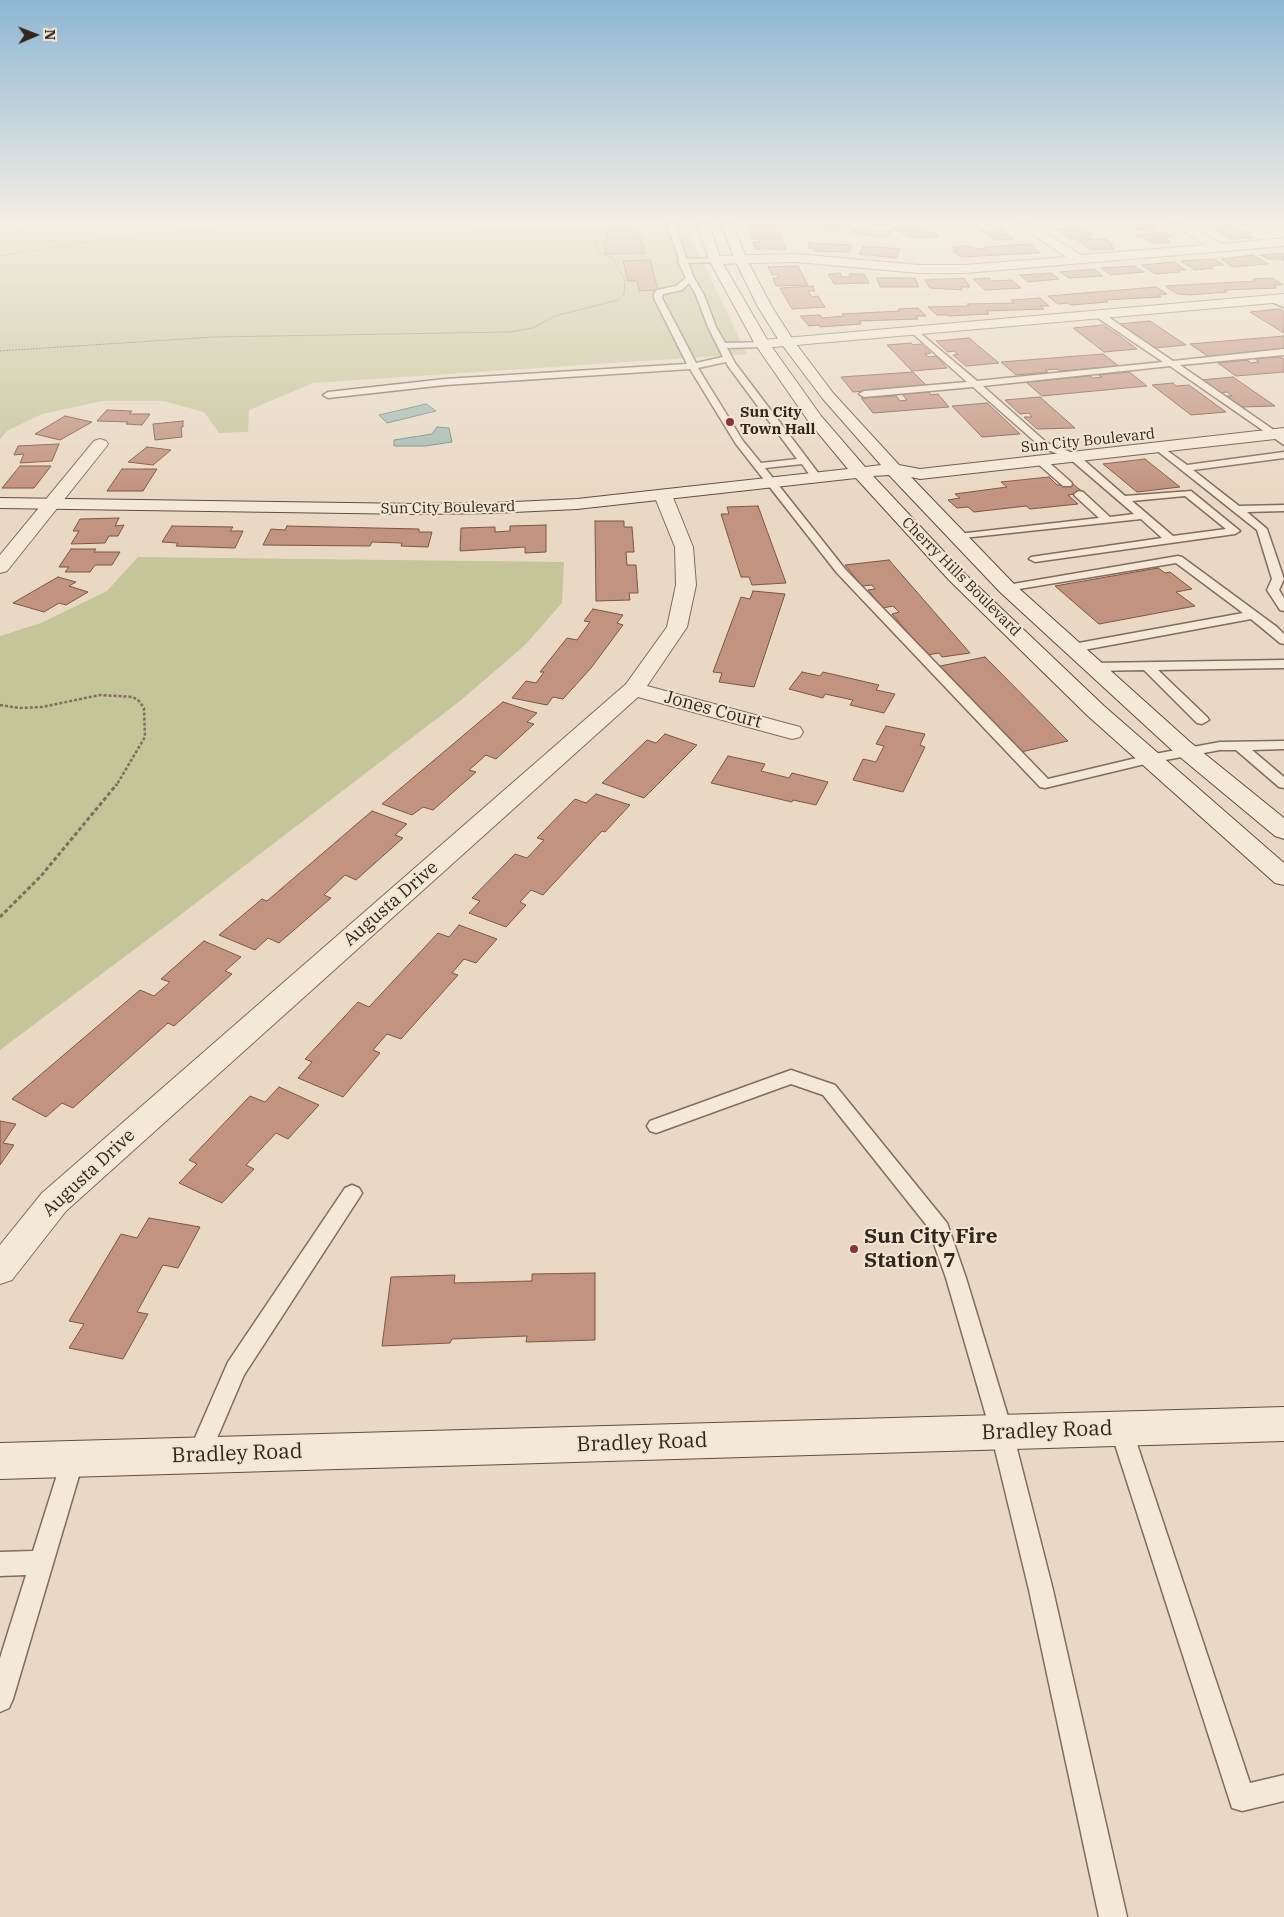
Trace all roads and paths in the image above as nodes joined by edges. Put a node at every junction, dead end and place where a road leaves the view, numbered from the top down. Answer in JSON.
{"nodes":[{"id":1,"x":565,"y":313,"type":"edge"},
{"id":2,"x":666,"y":313,"type":"edge"},
{"id":3,"x":707,"y":313,"type":"edge"},
{"id":4,"x":745,"y":313,"type":"edge"},
{"id":5,"x":769,"y":313,"type":"edge"},
{"id":6,"x":1105,"y":313,"type":"edge"},
{"id":7,"x":1098,"y":314,"type":"junction"},
{"id":8,"x":914,"y":330,"type":"junction"},
{"id":9,"x":787,"y":342,"type":"junction"},
{"id":10,"x":762,"y":344,"type":"junction"},
{"id":11,"x":722,"y":346,"type":"junction"},
{"id":12,"x":0,"y":351,"type":"edge"},
{"id":13,"x":1284,"y":352,"type":"edge"},
{"id":14,"x":729,"y":359,"type":"junction"},
{"id":15,"x":1171,"y":364,"type":"junction"},
{"id":16,"x":692,"y":366,"type":"junction"},
{"id":17,"x":975,"y":384,"type":"junction"},
{"id":18,"x":864,"y":394,"type":"dead end"},
{"id":19,"x":328,"y":395,"type":"dead end"},
{"id":20,"x":1284,"y":419,"type":"edge"},
{"id":21,"x":1258,"y":422,"type":"junction"},
{"id":22,"x":1281,"y":436,"type":"edge"},
{"id":23,"x":100,"y":444,"type":"dead end"},
{"id":24,"x":1158,"y":447,"type":"junction"},
{"id":25,"x":1043,"y":453,"type":"junction"},
{"id":26,"x":1284,"y":455,"type":"edge"},
{"id":27,"x":1074,"y":457,"type":"junction"},
{"id":28,"x":804,"y":461,"type":"junction"},
{"id":29,"x":758,"y":466,"type":"junction"},
{"id":30,"x":1184,"y":468,"type":"junction"},
{"id":31,"x":894,"y":469,"type":"junction"},
{"id":32,"x":860,"y":472,"type":"junction"},
{"id":33,"x":817,"y":478,"type":"junction"},
{"id":34,"x":771,"y":483,"type":"junction"},
{"id":35,"x":1068,"y":484,"type":"dead end"},
{"id":36,"x":1079,"y":494,"type":"dead end"},
{"id":37,"x":663,"y":495,"type":"junction"},
{"id":38,"x":1123,"y":499,"type":"junction"},
{"id":39,"x":0,"y":503,"type":"edge"},
{"id":40,"x":51,"y":504,"type":"junction"},
{"id":41,"x":1284,"y":508,"type":"edge"},
{"id":42,"x":1236,"y":509,"type":"junction"},
{"id":43,"x":1143,"y":516,"type":"junction"},
{"id":44,"x":1110,"y":521,"type":"junction"},
{"id":45,"x":958,"y":537,"type":"junction"},
{"id":46,"x":1171,"y":540,"type":"junction"},
{"id":47,"x":1035,"y":559,"type":"dead end"},
{"id":48,"x":0,"y":567,"type":"edge"},
{"id":49,"x":1007,"y":588,"type":"junction"},
{"id":50,"x":1282,"y":602,"type":"edge"},
{"id":51,"x":1253,"y":615,"type":"junction"},
{"id":52,"x":1284,"y":640,"type":"edge"},
{"id":53,"x":1073,"y":648,"type":"junction"},
{"id":54,"x":1284,"y":664,"type":"edge"},
{"id":55,"x":1146,"y":666,"type":"junction"},
{"id":56,"x":1094,"y":667,"type":"junction"},
{"id":57,"x":634,"y":688,"type":"junction"},
{"id":58,"x":0,"y":704,"type":"edge"},
{"id":59,"x":1202,"y":720,"type":"dead end"},
{"id":60,"x":792,"y":732,"type":"dead end"},
{"id":61,"x":1284,"y":745,"type":"edge"},
{"id":62,"x":1240,"y":746,"type":"junction"},
{"id":63,"x":1190,"y":753,"type":"junction"},
{"id":64,"x":1149,"y":759,"type":"junction"},
{"id":65,"x":1284,"y":784,"type":"edge"},
{"id":66,"x":1284,"y":831,"type":"edge"},
{"id":67,"x":1284,"y":877,"type":"edge"},
{"id":68,"x":0,"y":917,"type":"edge"},
{"id":69,"x":656,"y":1126,"type":"dead end"},
{"id":70,"x":352,"y":1193,"type":"dead end"},
{"id":71,"x":0,"y":1270,"type":"edge"},
{"id":72,"x":1284,"y":1424,"type":"edge"},
{"id":73,"x":1121,"y":1429,"type":"junction"},
{"id":74,"x":1002,"y":1432,"type":"junction"},
{"id":75,"x":198,"y":1456,"type":"junction"},
{"id":76,"x":73,"y":1459,"type":"junction"},
{"id":77,"x":0,"y":1461,"type":"edge"},
{"id":78,"x":41,"y":1563,"type":"junction"},
{"id":79,"x":0,"y":1564,"type":"edge"},
{"id":80,"x":0,"y":1699,"type":"edge"},
{"id":81,"x":1284,"y":1788,"type":"edge"},
{"id":82,"x":1113,"y":1917,"type":"edge"}],
"edges":[{"from":1,"to":12,"type":"path"},
{"from":2,"to":16,"type":"lane"},
{"from":3,"to":11,"type":"lane"},
{"from":4,"to":10,"type":"street","name":"Cherry Hills Boulevard"},
{"from":5,"to":9,"type":"street","name":"Cherry Hills Boulevard"},
{"from":6,"to":7,"type":"street"},
{"from":7,"to":8,"type":"street"},
{"from":7,"to":15,"type":"lane"},
{"from":8,"to":9,"type":"street"},
{"from":8,"to":17,"type":"lane"},
{"from":9,"to":10,"type":"street"},
{"from":9,"to":31,"type":"street","name":"Cherry Hills Boulevard"},
{"from":10,"to":11,"type":"lane"},
{"from":10,"to":32,"type":"street","name":"Cherry Hills Boulevard"},
{"from":11,"to":14,"type":"lane"},
{"from":13,"to":15,"type":"lane"},
{"from":14,"to":16,"type":"lane"},
{"from":14,"to":28,"type":"lane"},
{"from":15,"to":17,"type":"lane"},
{"from":15,"to":21,"type":"lane"},
{"from":16,"to":19,"type":"lane"},
{"from":16,"to":29,"type":"lane"},
{"from":17,"to":18,"type":"lane"},
{"from":17,"to":25,"type":"lane"},
{"from":20,"to":21,"type":"street","name":"Sun City Boulevard"},
{"from":21,"to":22,"type":"lane"},
{"from":21,"to":25,"type":"street","name":"Sun City Boulevard"},
{"from":22,"to":24,"type":"street","name":"Sun City Boulevard"},
{"from":23,"to":40,"type":"street"},
{"from":24,"to":27,"type":"street","name":"Sun City Boulevard"},
{"from":24,"to":30,"type":"lane"},
{"from":25,"to":27,"type":"street","name":"Sun City Boulevard"},
{"from":25,"to":31,"type":"street","name":"Sun City Boulevard"},
{"from":25,"to":35,"type":"lane"},
{"from":26,"to":30,"type":"lane"},
{"from":27,"to":38,"type":"lane"},
{"from":28,"to":29,"type":"lane"},
{"from":28,"to":33,"type":"lane"},
{"from":29,"to":34,"type":"lane"},
{"from":30,"to":42,"type":"lane"},
{"from":31,"to":32,"type":"street","name":"Sun City Boulevard"},
{"from":31,"to":45,"type":"street","name":"Cherry Hills Boulevard"},
{"from":32,"to":33,"type":"street","name":"Sun City Boulevard"},
{"from":32,"to":64,"type":"street","name":"Cherry Hills Boulevard"},
{"from":33,"to":34,"type":"street","name":"Sun City Boulevard"},
{"from":34,"to":37,"type":"street","name":"Sun City Boulevard"},
{"from":34,"to":64,"type":"lane"},
{"from":36,"to":44,"type":"lane"},
{"from":37,"to":40,"type":"street","name":"Sun City Boulevard"},
{"from":37,"to":57,"type":"street","name":"Augusta Drive"},
{"from":38,"to":43,"type":"lane"},
{"from":38,"to":46,"type":"lane"},
{"from":39,"to":40,"type":"street","name":"Sun City Boulevard"},
{"from":40,"to":48,"type":"street"},
{"from":41,"to":42,"type":"lane"},
{"from":42,"to":50,"type":"lane"},
{"from":43,"to":44,"type":"lane"},
{"from":43,"to":46,"type":"lane"},
{"from":44,"to":45,"type":"lane"},
{"from":45,"to":49,"type":"street","name":"Cherry Hills Boulevard"},
{"from":46,"to":47,"type":"lane"},
{"from":49,"to":51,"type":"lane"},
{"from":49,"to":53,"type":"street","name":"Cherry Hills Boulevard"},
{"from":51,"to":52,"type":"lane"},
{"from":51,"to":53,"type":"lane"},
{"from":53,"to":56,"type":"street","name":"Cherry Hills Boulevard"},
{"from":54,"to":55,"type":"lane"},
{"from":55,"to":56,"type":"lane"},
{"from":55,"to":59,"type":"lane"},
{"from":56,"to":63,"type":"street","name":"Cherry Hills Boulevard"},
{"from":57,"to":60,"type":"street","name":"Jones Court"},
{"from":57,"to":71,"type":"street","name":"Augusta Drive"},
{"from":58,"to":68,"type":"path"},
{"from":61,"to":62,"type":"lane"},
{"from":62,"to":63,"type":"lane"},
{"from":62,"to":65,"type":"lane"},
{"from":63,"to":64,"type":"lane"},
{"from":63,"to":66,"type":"street","name":"Cherry Hills Boulevard"},
{"from":64,"to":67,"type":"street","name":"Cherry Hills Boulevard"},
{"from":69,"to":74,"type":"lane"},
{"from":70,"to":75,"type":"lane"},
{"from":72,"to":73,"type":"street","name":"Bradley Road"},
{"from":73,"to":74,"type":"street","name":"Bradley Road"},
{"from":73,"to":81,"type":"lane"},
{"from":74,"to":75,"type":"street","name":"Bradley Road"},
{"from":74,"to":82,"type":"lane"},
{"from":75,"to":76,"type":"street","name":"Bradley Road"},
{"from":76,"to":77,"type":"street","name":"Bradley Road"},
{"from":76,"to":78,"type":"lane"},
{"from":78,"to":79,"type":"lane"},
{"from":78,"to":80,"type":"lane"}]}
